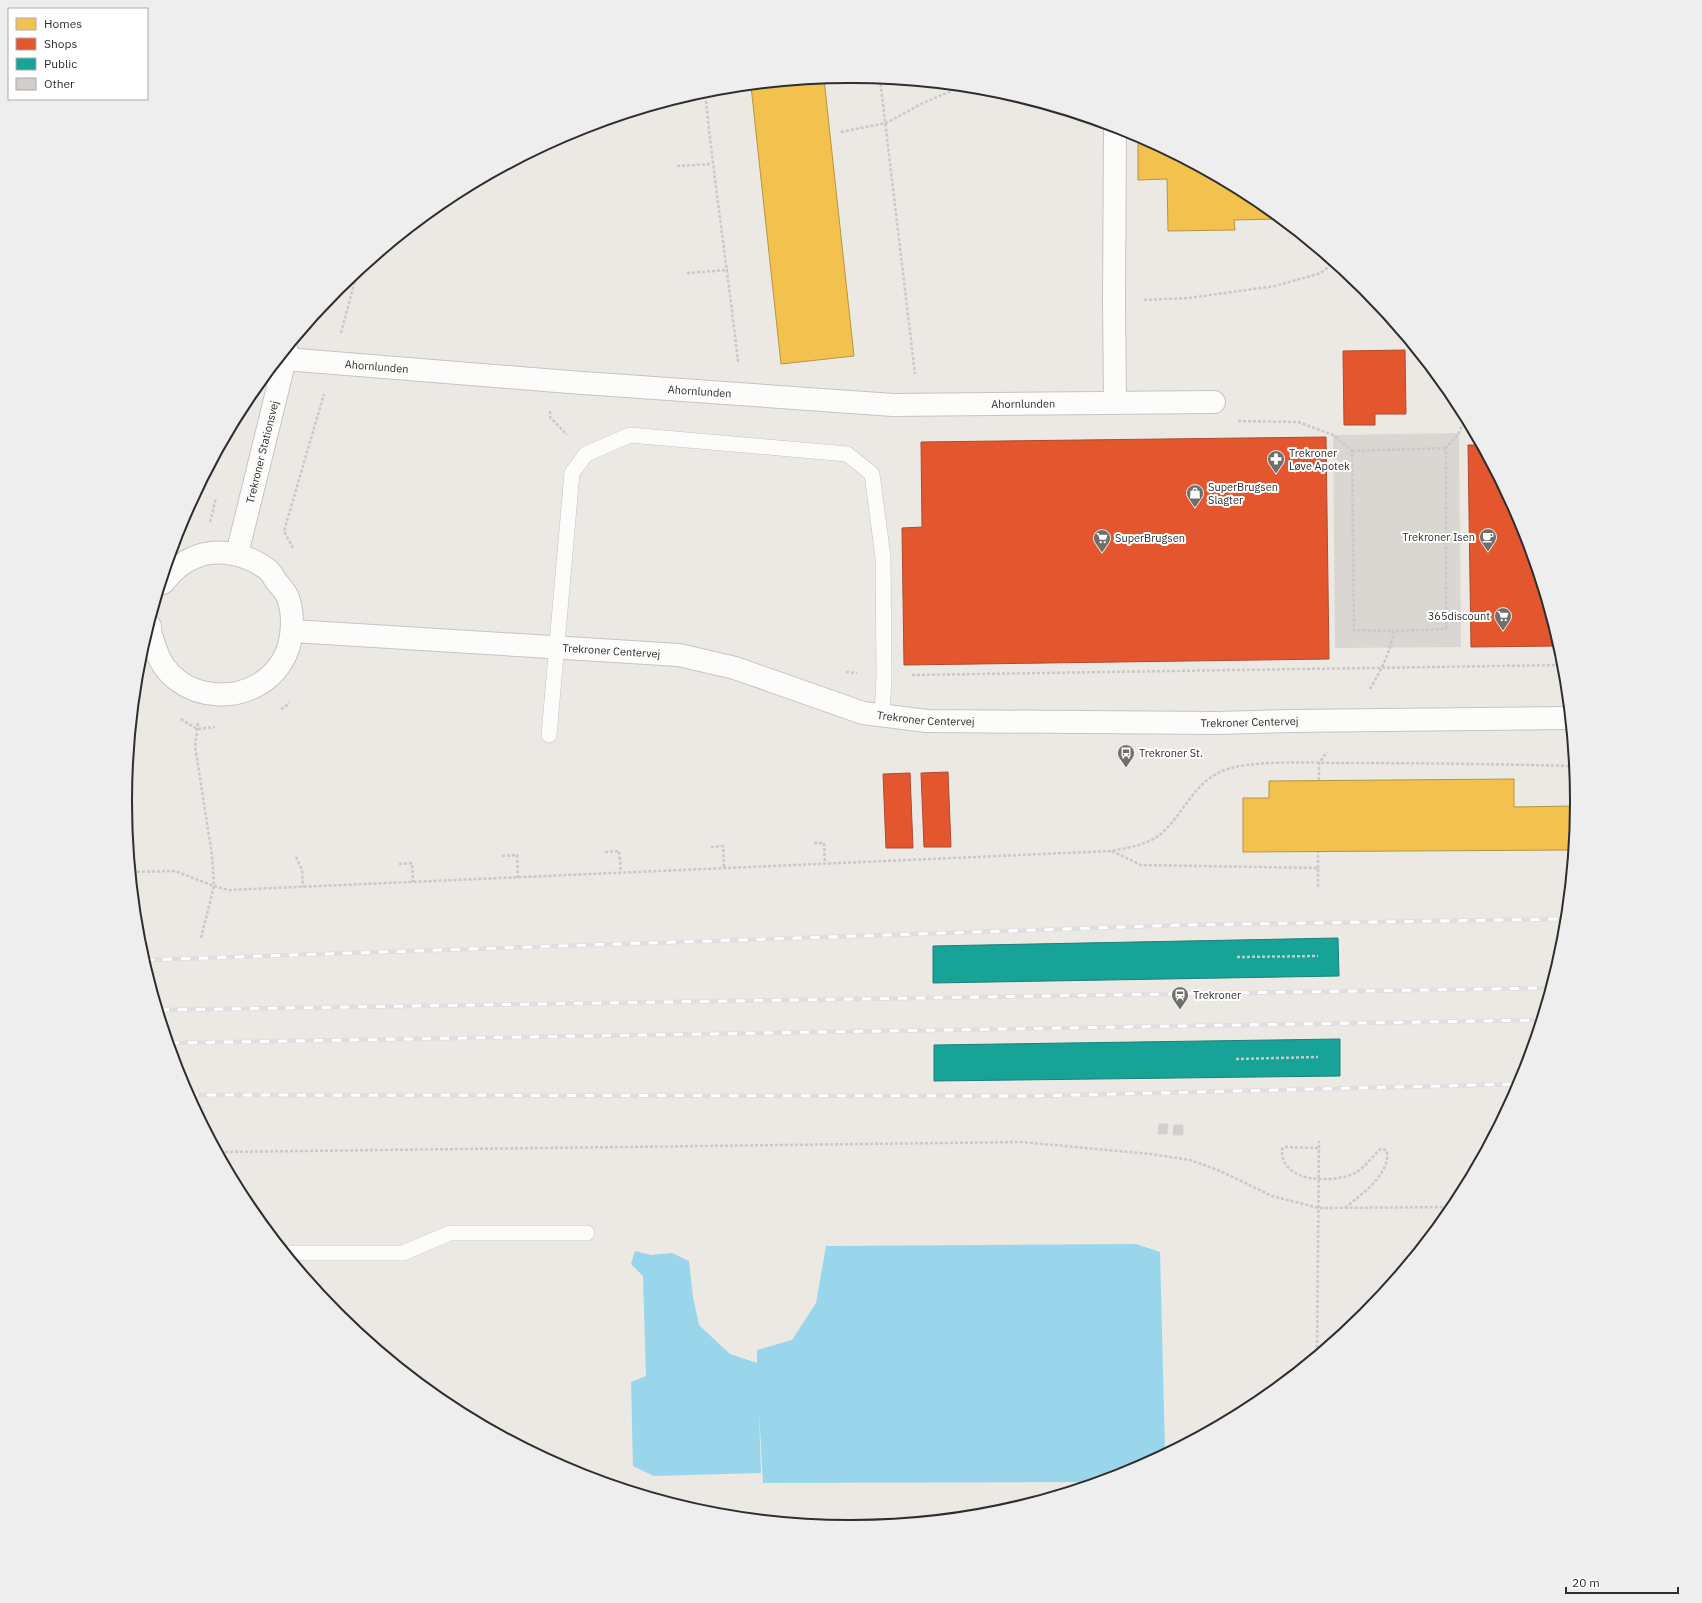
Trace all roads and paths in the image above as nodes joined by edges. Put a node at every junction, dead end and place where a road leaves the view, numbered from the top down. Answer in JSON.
{"nodes":[{"id":1,"x":881,"y":84,"type":"edge"},
{"id":2,"x":953,"y":90,"type":"edge"},
{"id":3,"x":705,"y":98,"type":"edge"},
{"id":4,"x":886,"y":123,"type":"junction"},
{"id":5,"x":841,"y":132,"type":"dead end"},
{"id":6,"x":1115,"y":134,"type":"edge"},
{"id":7,"x":712,"y":164,"type":"junction"},
{"id":8,"x":676,"y":166,"type":"dead end"},
{"id":9,"x":1330,"y":266,"type":"edge"},
{"id":10,"x":728,"y":270,"type":"junction"},
{"id":11,"x":687,"y":273,"type":"dead end"},
{"id":12,"x":1114,"y":302,"type":"junction"},
{"id":13,"x":288,"y":355,"type":"edge"},
{"id":14,"x":285,"y":359,"type":"edge"},
{"id":15,"x":552,"y":381,"type":"junction"},
{"id":16,"x":741,"y":394,"type":"junction"},
{"id":17,"x":1214,"y":402,"type":"dead end"},
{"id":18,"x":1115,"y":403,"type":"junction"},
{"id":19,"x":918,"y":404,"type":"junction"},
{"id":20,"x":1236,"y":421,"type":"dead end"},
{"id":21,"x":1462,"y":424,"type":"edge"},
{"id":22,"x":1446,"y":448,"type":"junction"},
{"id":23,"x":1352,"y":451,"type":"junction"},
{"id":24,"x":586,"y":454,"type":"junction"},
{"id":25,"x":218,"y":494,"type":"dead end"},
{"id":26,"x":204,"y":526,"type":"dead end"},
{"id":27,"x":237,"y":554,"type":"junction"},
{"id":28,"x":170,"y":575,"type":"edge"},
{"id":29,"x":293,"y":631,"type":"junction"},
{"id":30,"x":1394,"y":631,"type":"junction"},
{"id":31,"x":152,"y":637,"type":"edge"},
{"id":32,"x":558,"y":647,"type":"junction"},
{"id":33,"x":1557,"y":665,"type":"edge"},
{"id":34,"x":1382,"y":667,"type":"junction"},
{"id":35,"x":842,"y":672,"type":"dead end"},
{"id":36,"x":884,"y":676,"type":"junction"},
{"id":37,"x":202,"y":693,"type":"junction"},
{"id":38,"x":882,"y":716,"type":"junction"},
{"id":39,"x":1564,"y":718,"type":"edge"},
{"id":40,"x":1350,"y":721,"type":"junction"},
{"id":41,"x":549,"y":735,"type":"dead end"},
{"id":42,"x":1568,"y":766,"type":"edge"},
{"id":43,"x":814,"y":843,"type":"dead end"},
{"id":44,"x":711,"y":847,"type":"dead end"},
{"id":45,"x":1111,"y":851,"type":"junction"},
{"id":46,"x":604,"y":852,"type":"dead end"},
{"id":47,"x":1318,"y":852,"type":"dead end"},
{"id":48,"x":502,"y":856,"type":"dead end"},
{"id":49,"x":296,"y":857,"type":"dead end"},
{"id":50,"x":825,"y":863,"type":"junction"},
{"id":51,"x":399,"y":864,"type":"dead end"},
{"id":52,"x":724,"y":868,"type":"junction"},
{"id":53,"x":1318,"y":868,"type":"junction"},
{"id":54,"x":137,"y":872,"type":"edge"},
{"id":55,"x":621,"y":872,"type":"junction"},
{"id":56,"x":518,"y":878,"type":"junction"},
{"id":57,"x":413,"y":882,"type":"junction"},
{"id":58,"x":214,"y":886,"type":"junction"},
{"id":59,"x":303,"y":887,"type":"junction"},
{"id":60,"x":1318,"y":887,"type":"dead end"},
{"id":61,"x":201,"y":938,"type":"dead end"},
{"id":62,"x":1318,"y":956,"type":"dead end"},
{"id":63,"x":1238,"y":957,"type":"dead end"},
{"id":64,"x":1318,"y":1057,"type":"dead end"},
{"id":65,"x":1236,"y":1059,"type":"dead end"},
{"id":66,"x":1319,"y":1141,"type":"dead end"},
{"id":67,"x":1318,"y":1148,"type":"junction"},
{"id":68,"x":224,"y":1152,"type":"edge"},
{"id":69,"x":1318,"y":1179,"type":"junction"},
{"id":70,"x":1444,"y":1207,"type":"edge"},
{"id":71,"x":1318,"y":1208,"type":"junction"},
{"id":72,"x":1345,"y":1208,"type":"junction"},
{"id":73,"x":587,"y":1233,"type":"dead end"},
{"id":74,"x":293,"y":1253,"type":"edge"},
{"id":75,"x":1317,"y":1348,"type":"edge"}],
"edges":[{"from":1,"to":4,"type":"path"},
{"from":2,"to":4,"type":"path"},
{"from":3,"to":7,"type":"path"},
{"from":4,"to":5,"type":"path"},
{"from":4,"to":19,"type":"path"},
{"from":6,"to":12,"type":"street"},
{"from":7,"to":8,"type":"path"},
{"from":7,"to":10,"type":"path"},
{"from":9,"to":12,"type":"path"},
{"from":10,"to":11,"type":"path"},
{"from":10,"to":16,"type":"path"},
{"from":12,"to":18,"type":"street"},
{"from":13,"to":15,"type":"street","name":"Ahornlunden"},
{"from":14,"to":27,"type":"street","name":"Trekroner Stationsvej"},
{"from":15,"to":16,"type":"street","name":"Ahornlunden"},
{"from":15,"to":24,"type":"path"},
{"from":16,"to":19,"type":"street","name":"Ahornlunden"},
{"from":17,"to":18,"type":"street","name":"Ahornlunden"},
{"from":18,"to":19,"type":"street","name":"Ahornlunden"},
{"from":20,"to":23,"type":"path"},
{"from":21,"to":22,"type":"path"},
{"from":22,"to":23,"type":"path"},
{"from":22,"to":30,"type":"path"},
{"from":23,"to":30,"type":"path"},
{"from":24,"to":32,"type":"lane"},
{"from":24,"to":36,"type":"lane"},
{"from":25,"to":26,"type":"path"},
{"from":27,"to":28,"type":"street"},
{"from":27,"to":29,"type":"street"},
{"from":29,"to":32,"type":"street","name":"Trekroner Centervej"},
{"from":29,"to":37,"type":"street"},
{"from":30,"to":34,"type":"path"},
{"from":31,"to":37,"type":"street"},
{"from":32,"to":38,"type":"street","name":"Trekroner Centervej"},
{"from":32,"to":41,"type":"lane"},
{"from":33,"to":34,"type":"path"},
{"from":34,"to":36,"type":"path"},
{"from":34,"to":40,"type":"path"},
{"from":35,"to":36,"type":"path"},
{"from":36,"to":38,"type":"lane"},
{"from":37,"to":58,"type":"path"},
{"from":38,"to":40,"type":"street","name":"Trekroner Centervej"},
{"from":39,"to":40,"type":"street","name":"Trekroner Centervej"},
{"from":42,"to":45,"type":"path"},
{"from":43,"to":50,"type":"path"},
{"from":44,"to":52,"type":"path"},
{"from":45,"to":50,"type":"path"},
{"from":45,"to":53,"type":"path"},
{"from":46,"to":55,"type":"path"},
{"from":47,"to":53,"type":"path"},
{"from":48,"to":56,"type":"path"},
{"from":49,"to":59,"type":"path"},
{"from":50,"to":52,"type":"path"},
{"from":51,"to":57,"type":"path"},
{"from":52,"to":55,"type":"path"},
{"from":53,"to":60,"type":"path"},
{"from":54,"to":58,"type":"path"},
{"from":55,"to":56,"type":"path"},
{"from":56,"to":57,"type":"path"},
{"from":57,"to":59,"type":"path"},
{"from":58,"to":59,"type":"path"},
{"from":58,"to":61,"type":"path"},
{"from":62,"to":63,"type":"path"},
{"from":64,"to":65,"type":"path"},
{"from":66,"to":67,"type":"path"},
{"from":67,"to":69,"type":"path"},
{"from":67,"to":69,"type":"path"},
{"from":68,"to":71,"type":"path"},
{"from":69,"to":71,"type":"path"},
{"from":69,"to":72,"type":"path"},
{"from":70,"to":72,"type":"path"},
{"from":71,"to":72,"type":"path"},
{"from":71,"to":75,"type":"path"},
{"from":73,"to":74,"type":"lane"}]}
